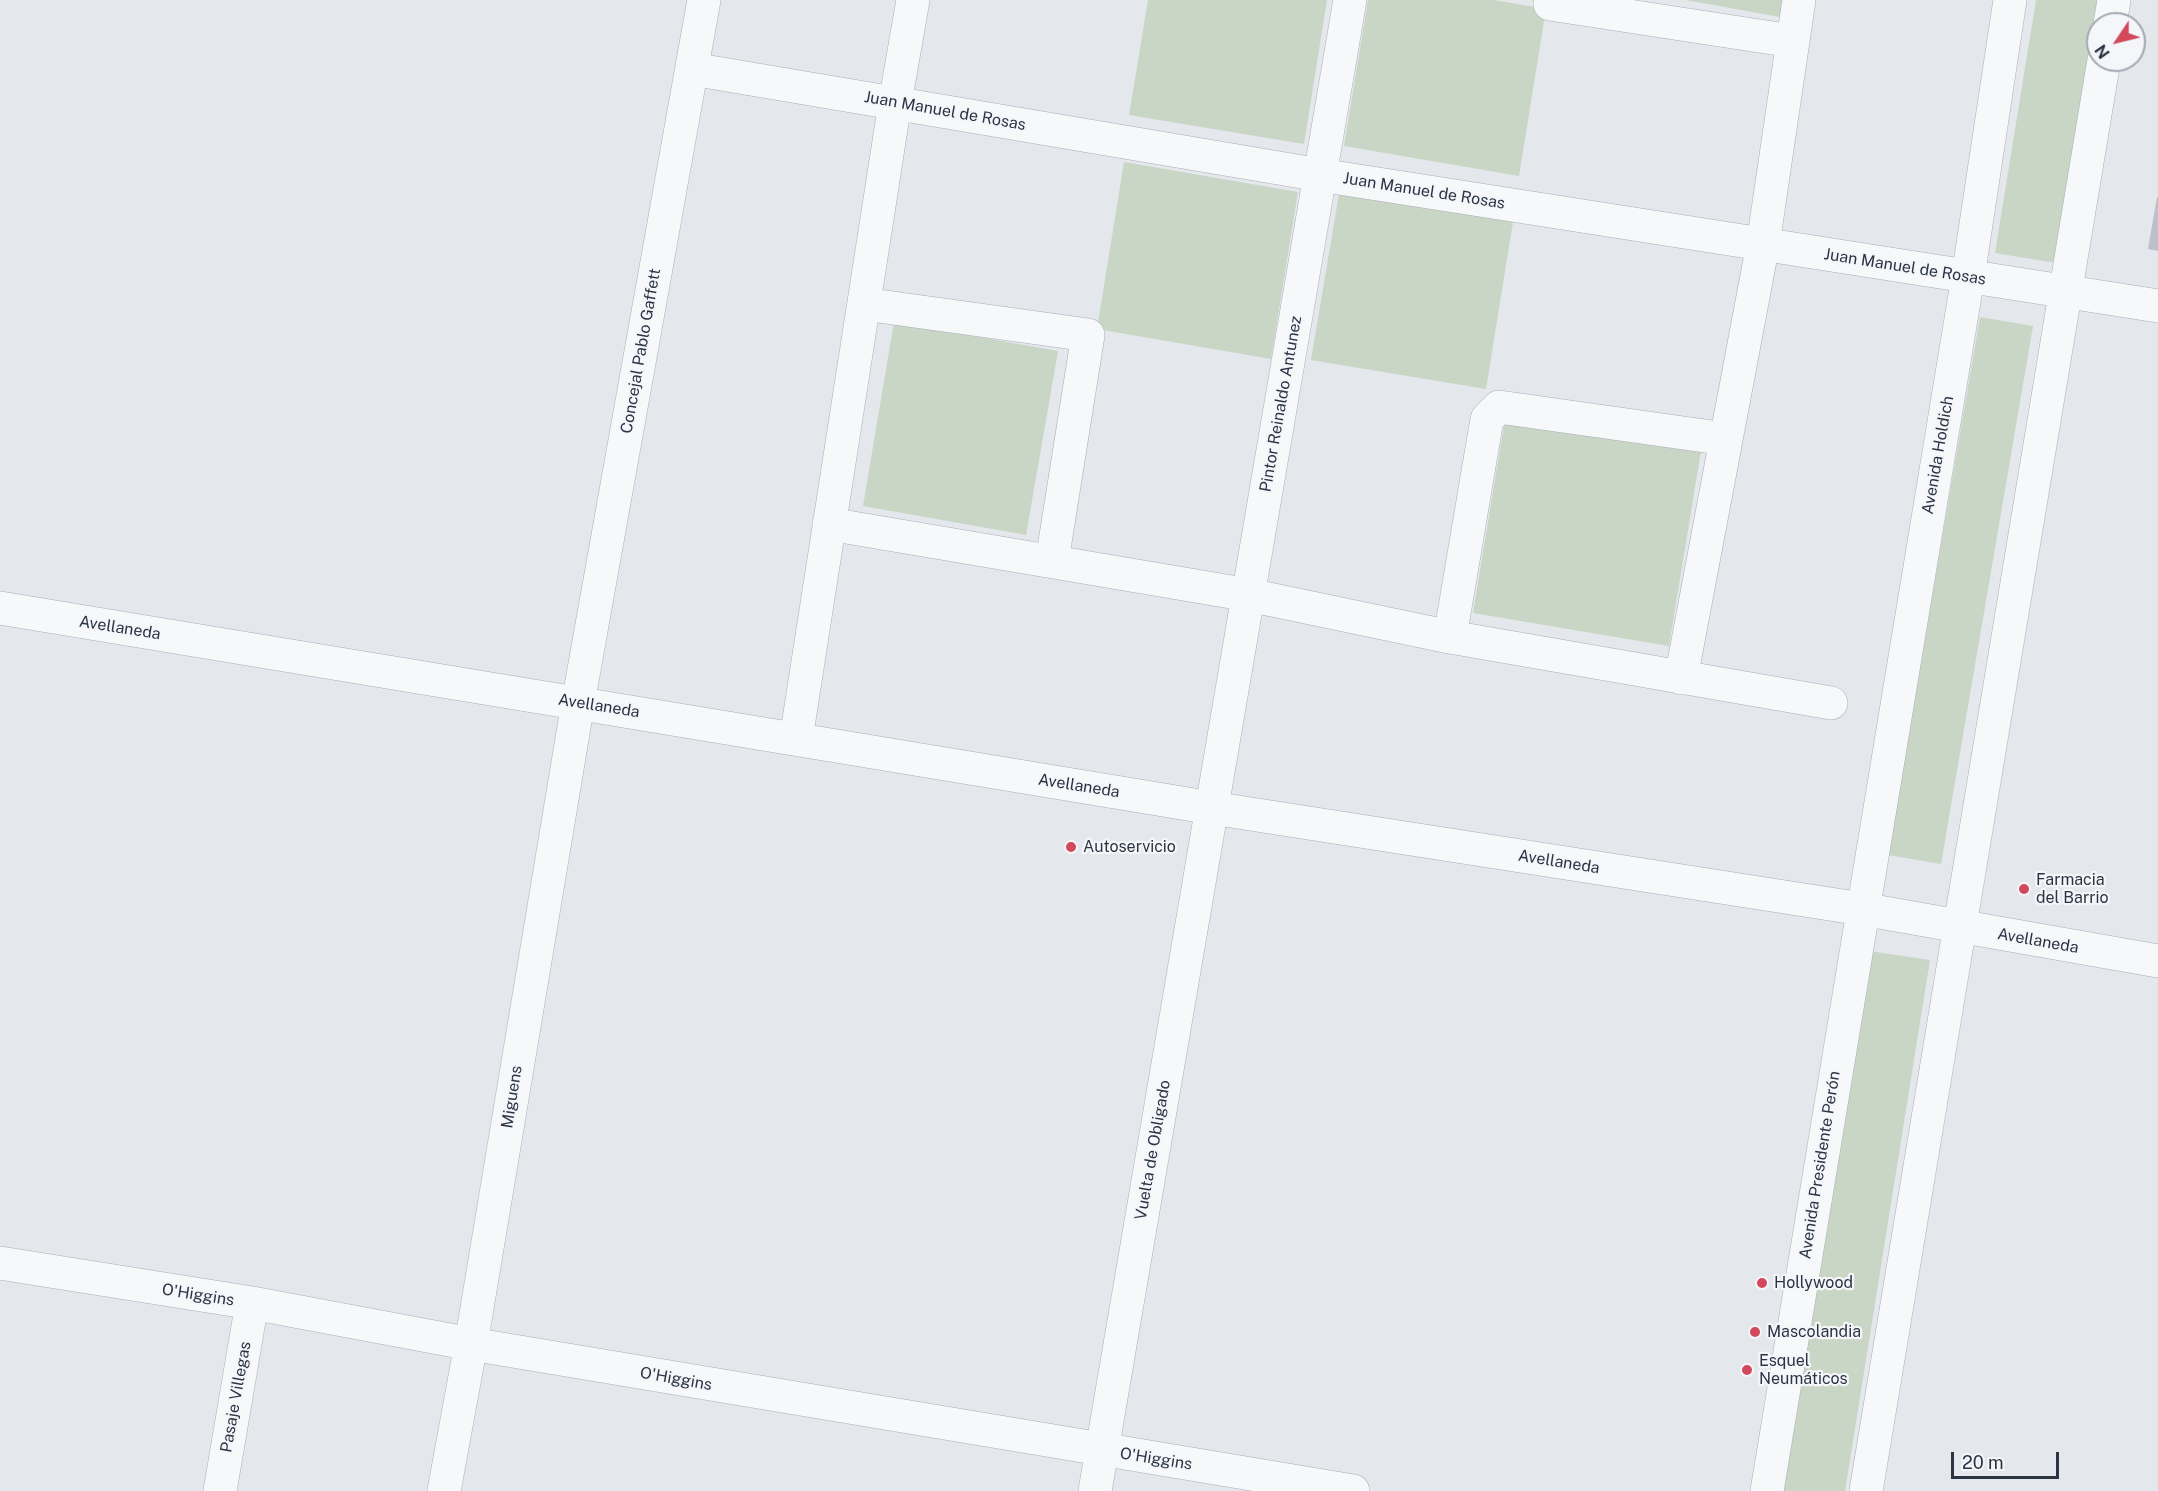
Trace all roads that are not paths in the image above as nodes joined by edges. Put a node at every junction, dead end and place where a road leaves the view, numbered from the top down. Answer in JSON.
{"nodes":[{"id":1,"x":704,"y":0,"type":"edge"},
{"id":2,"x":914,"y":0,"type":"edge"},
{"id":3,"x":1350,"y":0,"type":"edge"},
{"id":4,"x":1551,"y":0,"type":"edge"},
{"id":5,"x":1799,"y":0,"type":"edge"},
{"id":6,"x":2010,"y":0,"type":"edge"},
{"id":7,"x":1792,"y":41,"type":"junction"},
{"id":8,"x":692,"y":69,"type":"junction"},
{"id":9,"x":2102,"y":72,"type":"edge"},
{"id":10,"x":895,"y":103,"type":"junction"},
{"id":11,"x":1320,"y":175,"type":"junction"},
{"id":12,"x":1763,"y":244,"type":"junction"},
{"id":13,"x":1968,"y":277,"type":"junction"},
{"id":14,"x":2065,"y":292,"type":"junction"},
{"id":15,"x":864,"y":304,"type":"junction"},
{"id":16,"x":2158,"y":306,"type":"edge"},
{"id":17,"x":1726,"y":439,"type":"junction"},
{"id":18,"x":829,"y":524,"type":"junction"},
{"id":19,"x":1052,"y":561,"type":"junction"},
{"id":20,"x":1249,"y":595,"type":"junction"},
{"id":21,"x":0,"y":608,"type":"edge"},
{"id":22,"x":1450,"y":637,"type":"junction"},
{"id":23,"x":1682,"y":678,"type":"junction"},
{"id":24,"x":578,"y":703,"type":"junction"},
{"id":25,"x":1830,"y":703,"type":"dead end"},
{"id":26,"x":796,"y":739,"type":"junction"},
{"id":27,"x":1212,"y":808,"type":"junction"},
{"id":28,"x":1862,"y":909,"type":"junction"},
{"id":29,"x":1960,"y":927,"type":"junction"},
{"id":30,"x":2158,"y":962,"type":"edge"},
{"id":31,"x":0,"y":1263,"type":"edge"},
{"id":32,"x":252,"y":1304,"type":"junction"},
{"id":33,"x":471,"y":1344,"type":"junction"},
{"id":34,"x":1102,"y":1450,"type":"junction"},
{"id":35,"x":220,"y":1491,"type":"edge"},
{"id":36,"x":444,"y":1491,"type":"edge"},
{"id":37,"x":1095,"y":1491,"type":"edge"},
{"id":38,"x":1353,"y":1491,"type":"edge"},
{"id":39,"x":1767,"y":1491,"type":"edge"},
{"id":40,"x":1866,"y":1491,"type":"edge"}],
"edges":[{"from":1,"to":8,"type":"street","name":"Concejal Pablo Gaffett"},
{"from":2,"to":10,"type":"street"},
{"from":3,"to":11,"type":"street","name":"Pintor Reinaldo Antunez"},
{"from":4,"to":7,"type":"street"},
{"from":5,"to":7,"type":"street"},
{"from":6,"to":13,"type":"street","name":"Avenida Holdich"},
{"from":7,"to":12,"type":"street"},
{"from":8,"to":10,"type":"street","name":"Juan Manuel de Rosas"},
{"from":8,"to":24,"type":"street","name":"Concejal Pablo Gaffett"},
{"from":9,"to":14,"type":"street"},
{"from":10,"to":11,"type":"street","name":"Juan Manuel de Rosas"},
{"from":10,"to":15,"type":"street"},
{"from":11,"to":12,"type":"street","name":"Juan Manuel de Rosas"},
{"from":11,"to":20,"type":"street","name":"Pintor Reinaldo Antunez"},
{"from":12,"to":13,"type":"street","name":"Juan Manuel de Rosas"},
{"from":12,"to":17,"type":"street"},
{"from":13,"to":14,"type":"street","name":"Juan Manuel de Rosas"},
{"from":13,"to":28,"type":"street","name":"Avenida Holdich"},
{"from":14,"to":16,"type":"street","name":"Juan Manuel de Rosas"},
{"from":14,"to":29,"type":"street"},
{"from":15,"to":18,"type":"street"},
{"from":15,"to":19,"type":"street"},
{"from":17,"to":22,"type":"street"},
{"from":17,"to":23,"type":"street"},
{"from":18,"to":19,"type":"street"},
{"from":18,"to":26,"type":"street"},
{"from":19,"to":20,"type":"street"},
{"from":20,"to":22,"type":"street"},
{"from":20,"to":27,"type":"street","name":"Pintor Reinaldo Antunez"},
{"from":21,"to":24,"type":"street","name":"Avellaneda"},
{"from":22,"to":23,"type":"street"},
{"from":23,"to":25,"type":"street"},
{"from":24,"to":26,"type":"street","name":"Avellaneda"},
{"from":24,"to":33,"type":"street","name":"Miguens"},
{"from":26,"to":27,"type":"street","name":"Avellaneda"},
{"from":27,"to":28,"type":"street","name":"Avellaneda"},
{"from":27,"to":34,"type":"street","name":"Vuelta de Obligado"},
{"from":28,"to":29,"type":"street","name":"Avellaneda"},
{"from":28,"to":39,"type":"street","name":"Avenida Presidente Perón"},
{"from":29,"to":30,"type":"street","name":"Avellaneda"},
{"from":29,"to":40,"type":"street"},
{"from":31,"to":32,"type":"street","name":"O'Higgins"},
{"from":32,"to":33,"type":"street","name":"O'Higgins"},
{"from":32,"to":35,"type":"street","name":"Pasaje Villegas"},
{"from":33,"to":34,"type":"street","name":"O'Higgins"},
{"from":33,"to":36,"type":"street","name":"Miguens"},
{"from":34,"to":37,"type":"street","name":"Vuelta de Obligado"},
{"from":34,"to":38,"type":"street","name":"O'Higgins"}]}
